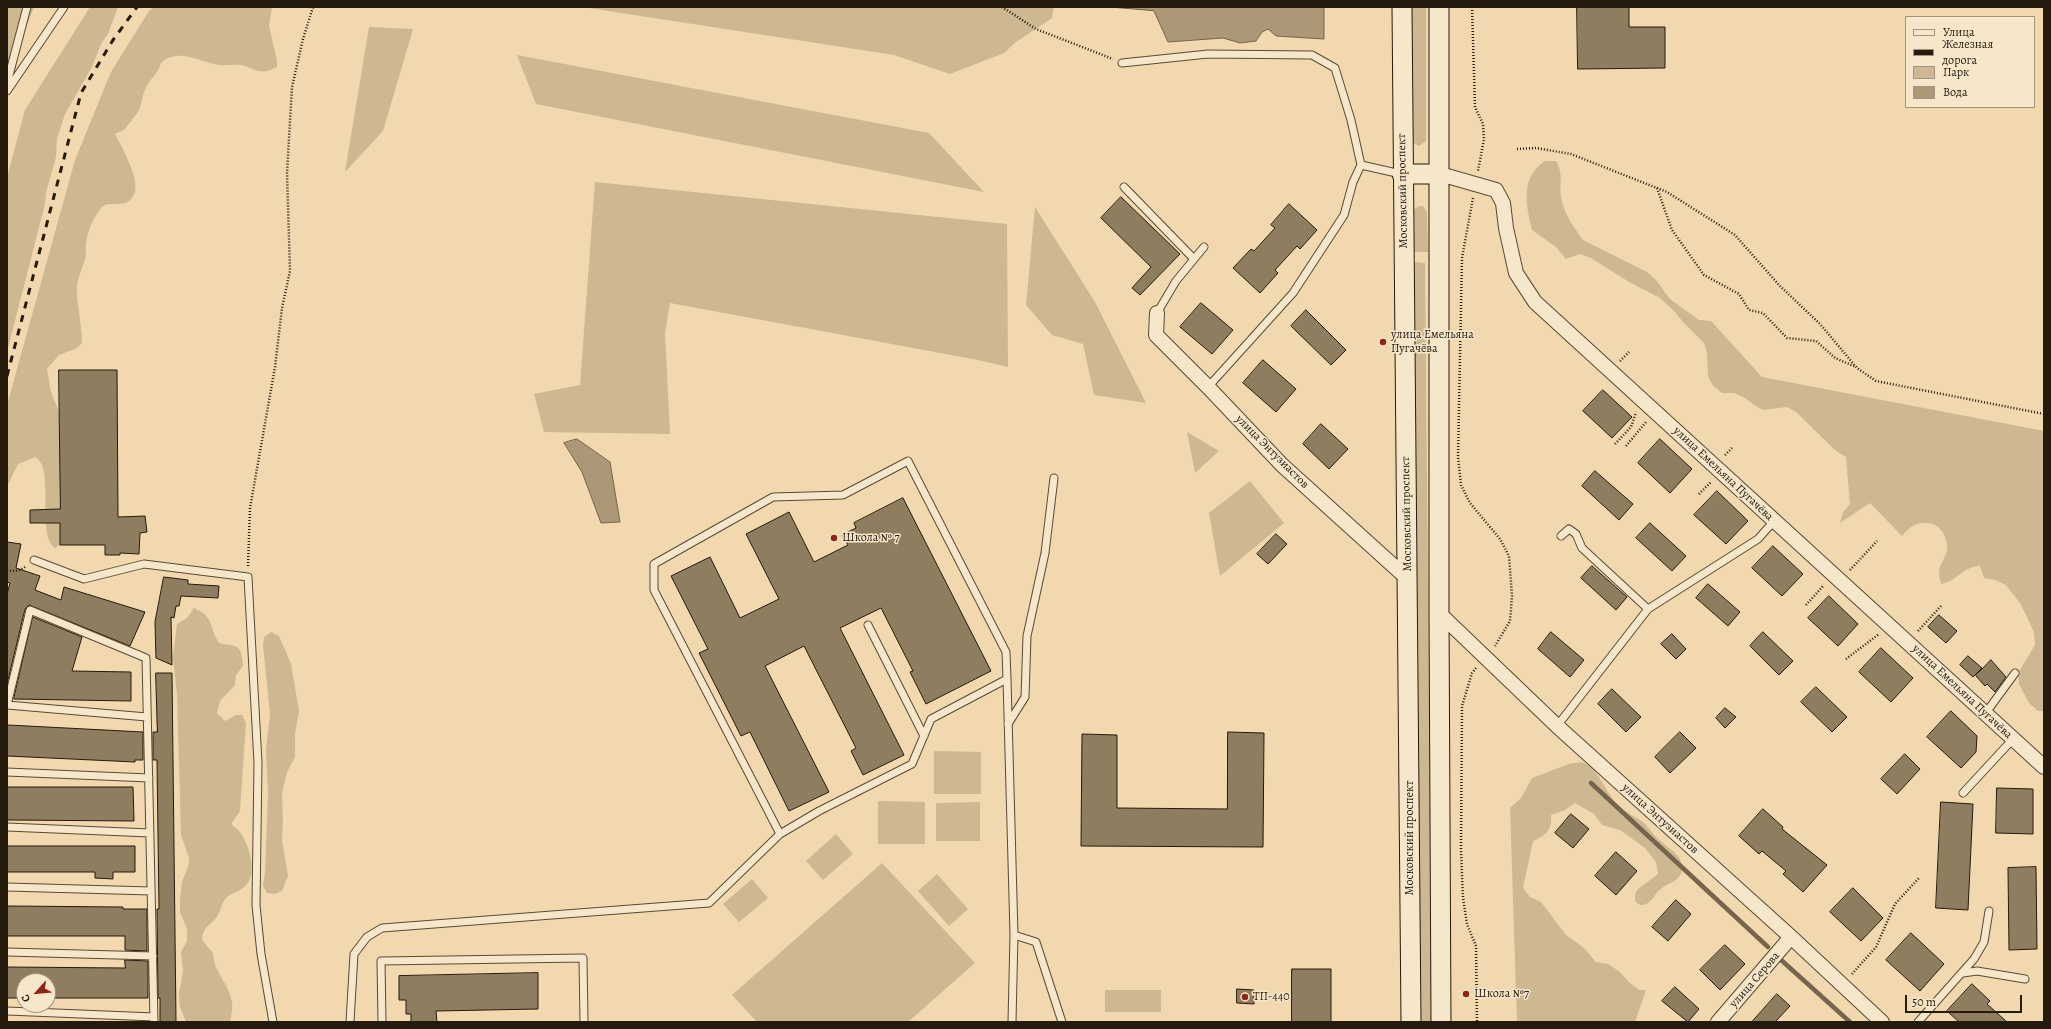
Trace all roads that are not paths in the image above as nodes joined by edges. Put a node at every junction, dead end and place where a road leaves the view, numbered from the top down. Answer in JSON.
{"nodes":[{"id":1,"x":27,"y":7,"type":"edge"},
{"id":2,"x":64,"y":7,"type":"edge"},
{"id":3,"x":1402,"y":7,"type":"edge"},
{"id":4,"x":1439,"y":7,"type":"edge"},
{"id":5,"x":1122,"y":63,"type":"road end"},
{"id":6,"x":7,"y":83,"type":"edge"},
{"id":7,"x":7,"y":91,"type":"edge"},
{"id":8,"x":1360,"y":164,"type":"junction"},
{"id":9,"x":1402,"y":174,"type":"junction"},
{"id":10,"x":1440,"y":174,"type":"junction"},
{"id":11,"x":1124,"y":187,"type":"dead end"},
{"id":12,"x":1204,"y":247,"type":"dead end"},
{"id":13,"x":1194,"y":259,"type":"junction"},
{"id":14,"x":1157,"y":313,"type":"joint"},
{"id":15,"x":1208,"y":387,"type":"junction"},
{"id":16,"x":1054,"y":478,"type":"dead end"},
{"id":17,"x":1774,"y":521,"type":"junction"},
{"id":18,"x":1561,"y":536,"type":"dead end"},
{"id":19,"x":34,"y":560,"type":"road end"},
{"id":20,"x":1408,"y":579,"type":"junction"},
{"id":21,"x":1648,"y":609,"type":"junction"},
{"id":22,"x":1438,"y":613,"type":"junction"},
{"id":23,"x":868,"y":625,"type":"dead end"},
{"id":24,"x":2015,"y":673,"type":"dead end"},
{"id":25,"x":1007,"y":679,"type":"junction"},
{"id":26,"x":7,"y":705,"type":"edge"},
{"id":27,"x":1985,"y":714,"type":"junction"},
{"id":28,"x":147,"y":717,"type":"junction"},
{"id":29,"x":1008,"y":724,"type":"junction"},
{"id":30,"x":1557,"y":726,"type":"junction"},
{"id":31,"x":924,"y":736,"type":"junction"},
{"id":32,"x":2014,"y":739,"type":"junction"},
{"id":33,"x":2044,"y":766,"type":"edge"},
{"id":34,"x":7,"y":772,"type":"edge"},
{"id":35,"x":149,"y":778,"type":"junction"},
{"id":36,"x":1963,"y":793,"type":"dead end"},
{"id":37,"x":7,"y":827,"type":"edge"},
{"id":38,"x":150,"y":833,"type":"junction"},
{"id":39,"x":780,"y":834,"type":"junction"},
{"id":40,"x":7,"y":887,"type":"edge"},
{"id":41,"x":151,"y":891,"type":"junction"},
{"id":42,"x":1989,"y":911,"type":"dead end"},
{"id":43,"x":1014,"y":935,"type":"junction"},
{"id":44,"x":1792,"y":937,"type":"junction"},
{"id":45,"x":7,"y":952,"type":"edge"},
{"id":46,"x":152,"y":956,"type":"junction"},
{"id":47,"x":1963,"y":973,"type":"junction"},
{"id":48,"x":2025,"y":979,"type":"dead end"},
{"id":49,"x":7,"y":1011,"type":"edge"},
{"id":50,"x":154,"y":1020,"type":"edge"},
{"id":51,"x":274,"y":1022,"type":"edge"},
{"id":52,"x":350,"y":1022,"type":"edge"},
{"id":53,"x":382,"y":1022,"type":"edge"},
{"id":54,"x":584,"y":1022,"type":"edge"},
{"id":55,"x":1012,"y":1022,"type":"edge"},
{"id":56,"x":1062,"y":1022,"type":"edge"},
{"id":57,"x":1411,"y":1022,"type":"edge"},
{"id":58,"x":1441,"y":1022,"type":"edge"},
{"id":59,"x":1718,"y":1022,"type":"edge"},
{"id":60,"x":1882,"y":1022,"type":"edge"},
{"id":61,"x":1918,"y":1022,"type":"edge"}],
"edges":[{"from":1,"to":6,"type":"lane"},
{"from":2,"to":7,"type":"lane"},
{"from":3,"to":9,"type":"main road","name":"Московский проспект"},
{"from":4,"to":10,"type":"main road"},
{"from":5,"to":8,"type":"lane"},
{"from":8,"to":9,"type":"lane"},
{"from":8,"to":15,"type":"lane"},
{"from":9,"to":10,"type":"main road"},
{"from":9,"to":20,"type":"main road","name":"Московский проспект"},
{"from":10,"to":17,"type":"street","name":"улица Емельяна Пугачёва"},
{"from":10,"to":22,"type":"main road"},
{"from":11,"to":13,"type":"lane"},
{"from":12,"to":13,"type":"lane"},
{"from":13,"to":14,"type":"lane"},
{"from":14,"to":15,"type":"street","name":"улица Энтузиастов"},
{"from":15,"to":20,"type":"street","name":"улица Энтузиастов"},
{"from":16,"to":29,"type":"lane"},
{"from":17,"to":21,"type":"lane"},
{"from":17,"to":27,"type":"street","name":"улица Емельяна Пугачёва"},
{"from":18,"to":21,"type":"lane"},
{"from":19,"to":51,"type":"lane"},
{"from":20,"to":57,"type":"main road","name":"Московский проспект"},
{"from":21,"to":30,"type":"lane"},
{"from":22,"to":30,"type":"street","name":"улица Энтузиастов"},
{"from":22,"to":58,"type":"main road"},
{"from":23,"to":31,"type":"lane"},
{"from":24,"to":27,"type":"lane"},
{"from":25,"to":29,"type":"lane"},
{"from":25,"to":31,"type":"lane"},
{"from":25,"to":39,"type":"lane"},
{"from":26,"to":28,"type":"lane"},
{"from":26,"to":28,"type":"lane"},
{"from":27,"to":32,"type":"street","name":"улица Емельяна Пугачёва"},
{"from":28,"to":35,"type":"lane"},
{"from":29,"to":43,"type":"lane"},
{"from":30,"to":44,"type":"street","name":"улица Энтузиастов"},
{"from":31,"to":39,"type":"lane"},
{"from":32,"to":33,"type":"street","name":"улица Емельяна Пугачёва"},
{"from":32,"to":36,"type":"lane"},
{"from":34,"to":35,"type":"lane"},
{"from":35,"to":38,"type":"lane"},
{"from":37,"to":38,"type":"lane"},
{"from":38,"to":41,"type":"lane"},
{"from":39,"to":52,"type":"lane"},
{"from":40,"to":41,"type":"lane"},
{"from":41,"to":46,"type":"lane"},
{"from":42,"to":47,"type":"lane"},
{"from":43,"to":55,"type":"lane"},
{"from":43,"to":56,"type":"lane"},
{"from":44,"to":59,"type":"street","name":"улица Серова"},
{"from":44,"to":60,"type":"street","name":"улица Энтузиастов"},
{"from":45,"to":46,"type":"lane"},
{"from":46,"to":50,"type":"lane"},
{"from":47,"to":48,"type":"lane"},
{"from":47,"to":61,"type":"lane"},
{"from":49,"to":50,"type":"lane"},
{"from":53,"to":54,"type":"lane"}]}
